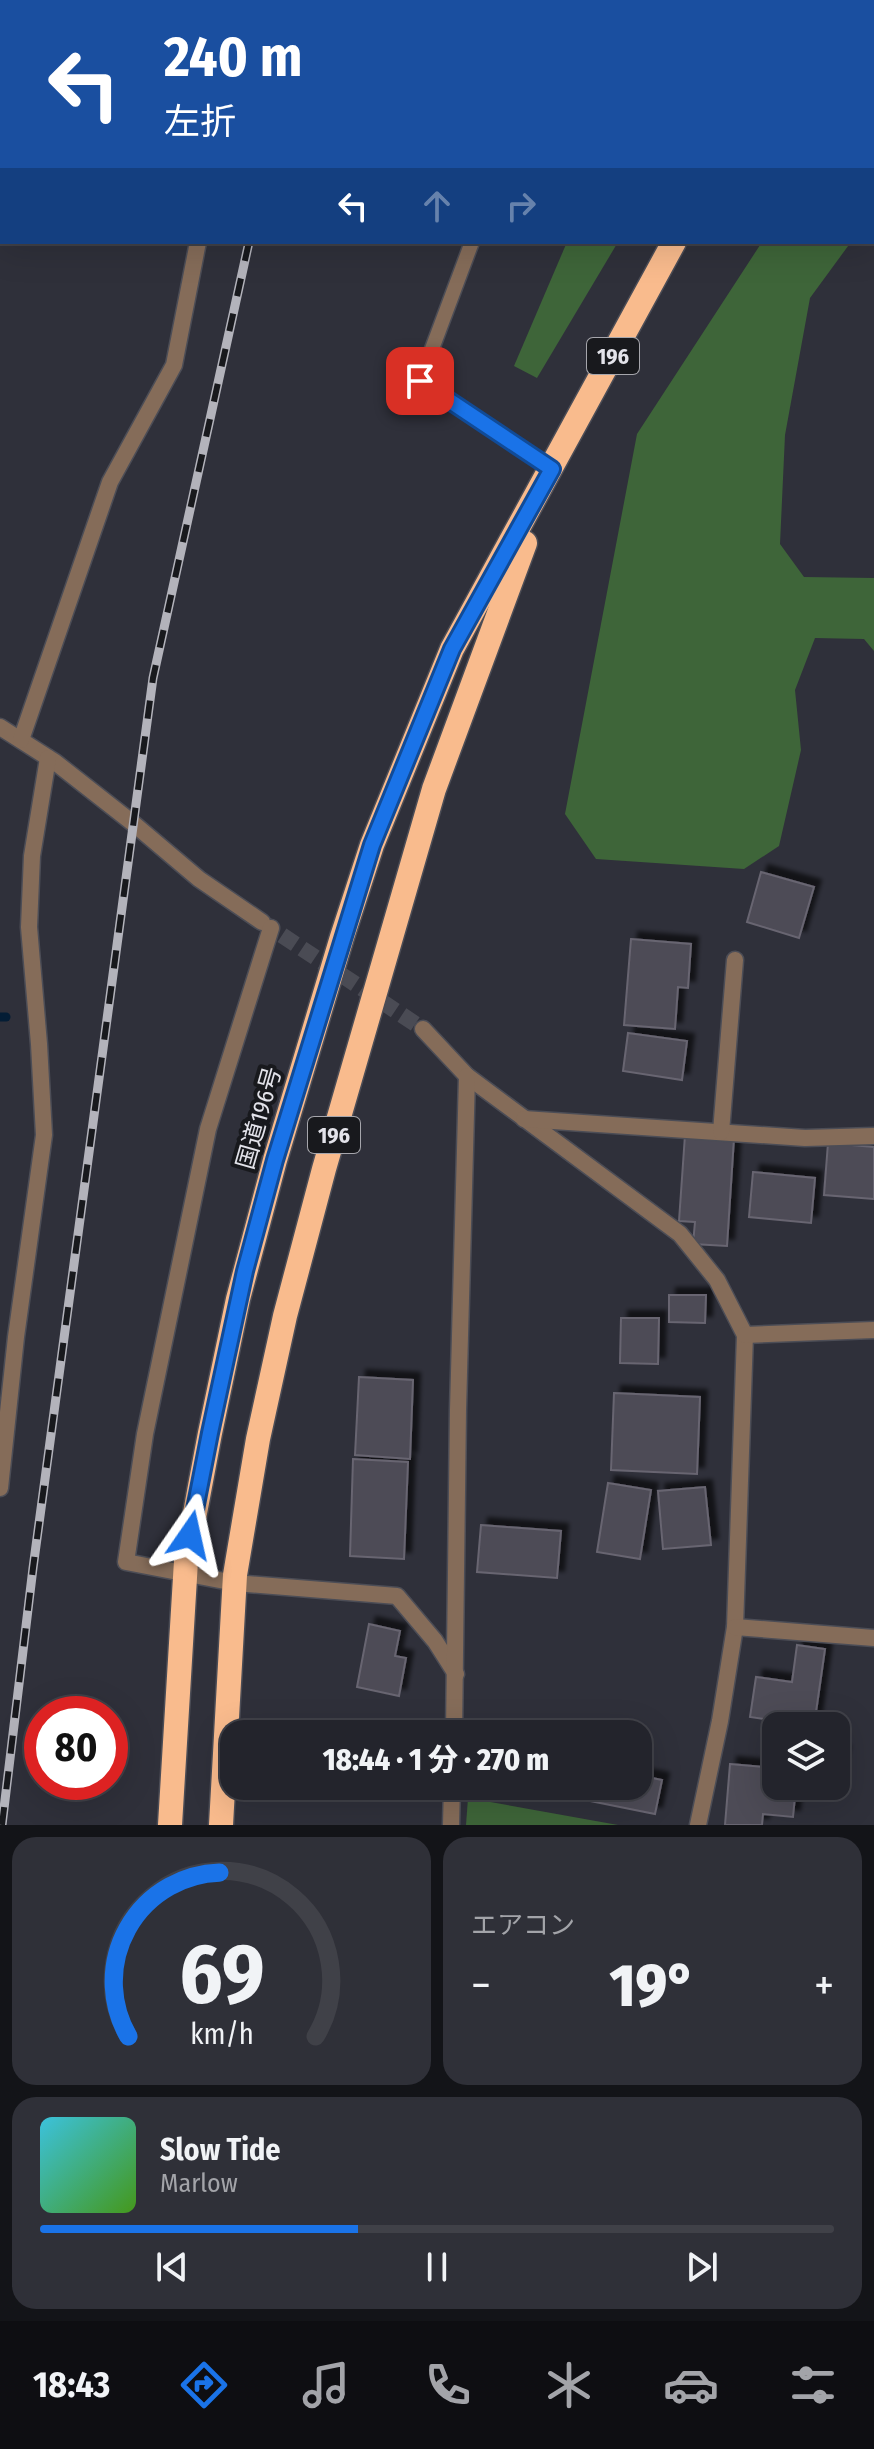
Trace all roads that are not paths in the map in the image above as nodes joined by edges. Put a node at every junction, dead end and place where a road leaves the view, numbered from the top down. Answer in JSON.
{"nodes":[{"id":1,"x":198,"y":244,"type":"edge"},
{"id":2,"x":471,"y":244,"type":"edge"},
{"id":3,"x":673,"y":244,"type":"edge"},
{"id":4,"x":552,"y":469,"type":"junction"},
{"id":5,"x":0,"y":727,"type":"edge"},
{"id":6,"x":21,"y":740,"type":"junction"},
{"id":7,"x":48,"y":758,"type":"junction"},
{"id":8,"x":735,"y":960,"type":"dead end"},
{"id":9,"x":423,"y":1029,"type":"tunnel mouth"},
{"id":10,"x":467,"y":1076,"type":"junction"},
{"id":11,"x":524,"y":1119,"type":"junction"},
{"id":12,"x":721,"y":1132,"type":"junction"},
{"id":13,"x":874,"y":1136,"type":"edge"},
{"id":14,"x":874,"y":1330,"type":"edge"},
{"id":15,"x":745,"y":1335,"type":"junction"},
{"id":16,"x":0,"y":1488,"type":"edge"},
{"id":17,"x":185,"y":1574,"type":"junction"},
{"id":18,"x":235,"y":1583,"type":"junction"},
{"id":19,"x":735,"y":1627,"type":"junction"},
{"id":20,"x":874,"y":1638,"type":"edge"},
{"id":21,"x":456,"y":1674,"type":"junction"},
{"id":22,"x":454,"y":1720,"type":"edge"},
{"id":23,"x":452,"y":1800,"type":"edge"},
{"id":24,"x":170,"y":1825,"type":"edge"},
{"id":25,"x":221,"y":1825,"type":"edge"},
{"id":26,"x":451,"y":1825,"type":"edge"},
{"id":27,"x":698,"y":1825,"type":"edge"}],
"edges":[{"from":1,"to":6,"type":"street"},
{"from":2,"to":4,"type":"lane"},
{"from":3,"to":4,"type":"highway","name":"国道196号","number":"196"},
{"from":4,"to":17,"type":"highway","name":"国道196号","number":"196"},
{"from":4,"to":18,"type":"highway","name":"国道196号","number":"196"},
{"from":5,"to":6,"type":"street"},
{"from":6,"to":7,"type":"street"},
{"from":7,"to":16,"type":"street"},
{"from":7,"to":17,"type":"street"},
{"from":8,"to":12,"type":"street"},
{"from":9,"to":10,"type":"street"},
{"from":10,"to":11,"type":"street"},
{"from":10,"to":21,"type":"street"},
{"from":11,"to":12,"type":"street"},
{"from":11,"to":15,"type":"street"},
{"from":12,"to":13,"type":"street"},
{"from":14,"to":15,"type":"street"},
{"from":15,"to":19,"type":"street"},
{"from":17,"to":18,"type":"street"},
{"from":17,"to":24,"type":"highway","name":"国道196号","number":"196"},
{"from":18,"to":21,"type":"street"},
{"from":18,"to":25,"type":"highway","name":"国道196号","number":"196"},
{"from":19,"to":20,"type":"street"},
{"from":19,"to":27,"type":"street"},
{"from":21,"to":22,"type":"street"},
{"from":23,"to":26,"type":"street"}]}
